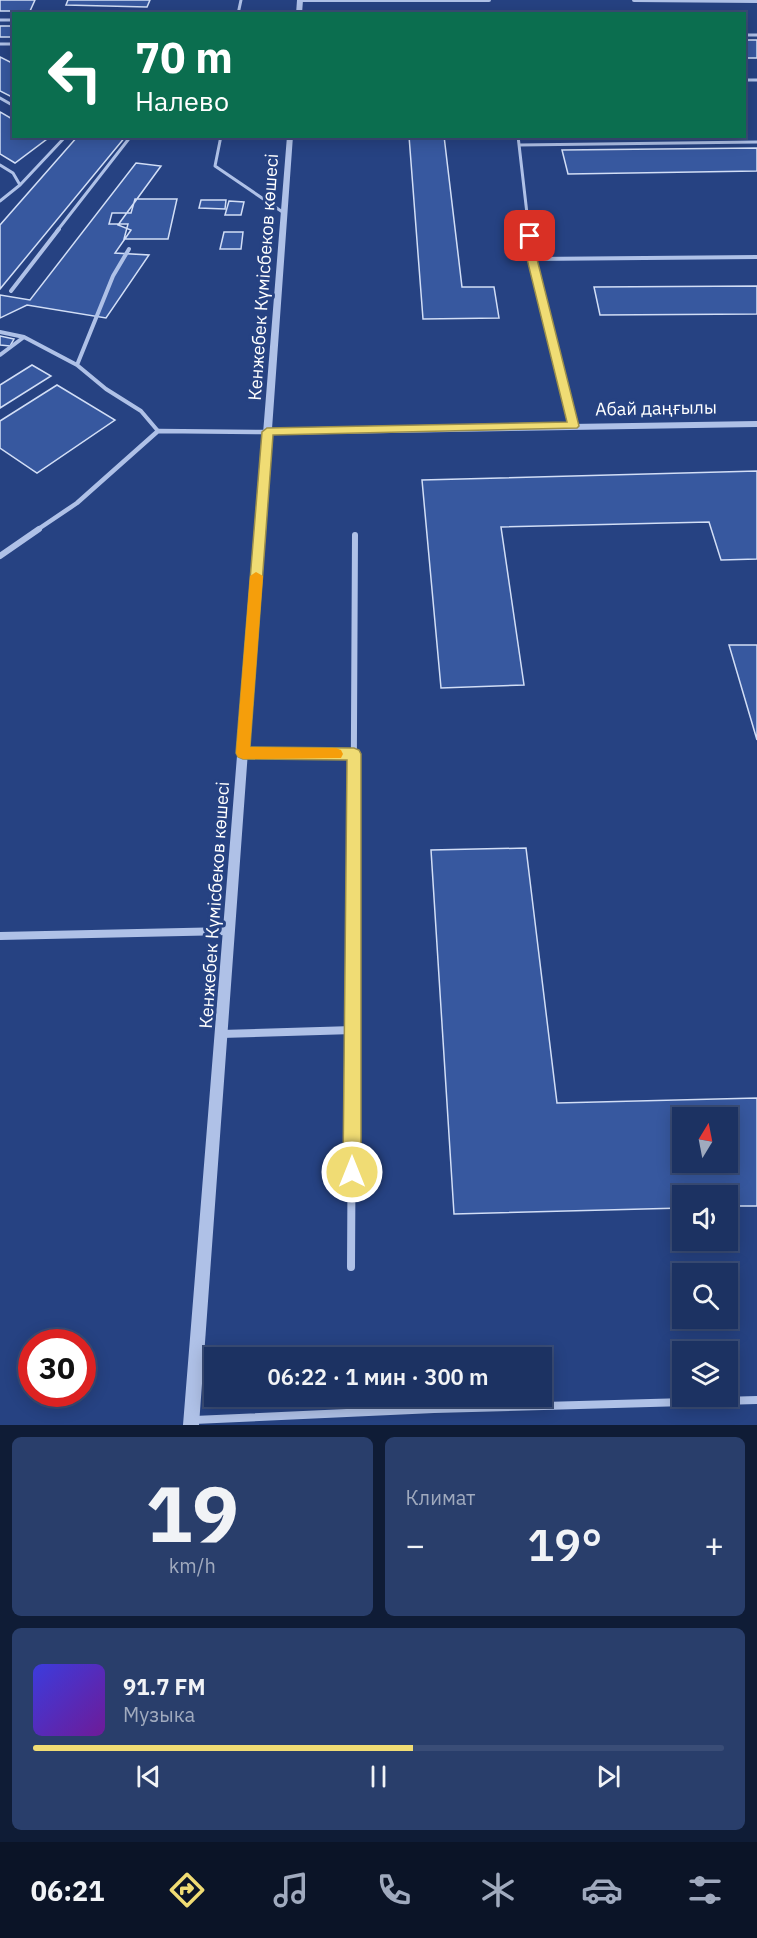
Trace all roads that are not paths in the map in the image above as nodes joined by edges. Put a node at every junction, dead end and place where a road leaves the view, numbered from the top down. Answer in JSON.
{"nodes":[{"id":1,"x":300,"y":0,"type":"edge"},
{"id":2,"x":489,"y":0,"type":"edge"},
{"id":3,"x":634,"y":0,"type":"edge"},
{"id":4,"x":757,"y":1,"type":"edge"},
{"id":5,"x":64,"y":138,"type":"edge"},
{"id":6,"x":129,"y":138,"type":"edge"},
{"id":7,"x":221,"y":138,"type":"edge"},
{"id":8,"x":290,"y":138,"type":"edge"},
{"id":9,"x":518,"y":138,"type":"edge"},
{"id":10,"x":757,"y":142,"type":"edge"},
{"id":11,"x":519,"y":146,"type":"junction"},
{"id":12,"x":0,"y":165,"type":"edge"},
{"id":13,"x":20,"y":185,"type":"junction"},
{"id":14,"x":0,"y":201,"type":"edge"},
{"id":15,"x":284,"y":213,"type":"junction"},
{"id":16,"x":129,"y":249,"type":"dead end"},
{"id":17,"x":757,"y":257,"type":"edge"},
{"id":18,"x":532,"y":259,"type":"junction"},
{"id":19,"x":11,"y":291,"type":"dead end"},
{"id":20,"x":0,"y":332,"type":"edge"},
{"id":21,"x":24,"y":337,"type":"junction"},
{"id":22,"x":0,"y":355,"type":"edge"},
{"id":23,"x":77,"y":365,"type":"junction"},
{"id":24,"x":757,"y":424,"type":"edge"},
{"id":25,"x":573,"y":426,"type":"junction"},
{"id":26,"x":158,"y":431,"type":"junction"},
{"id":27,"x":267,"y":432,"type":"junction"},
{"id":28,"x":355,"y":535,"type":"dead end"},
{"id":29,"x":0,"y":556,"type":"edge"},
{"id":30,"x":243,"y":753,"type":"junction"},
{"id":31,"x":354,"y":754,"type":"junction"},
{"id":32,"x":229,"y":931,"type":"junction"},
{"id":33,"x":0,"y":936,"type":"edge"},
{"id":34,"x":353,"y":1030,"type":"junction"},
{"id":35,"x":221,"y":1034,"type":"junction"},
{"id":36,"x":351,"y":1267,"type":"dead end"},
{"id":37,"x":757,"y":1400,"type":"edge"},
{"id":38,"x":191,"y":1422,"type":"edge"}],
"edges":[{"from":1,"to":2,"type":"street"},
{"from":3,"to":4,"type":"street"},
{"from":5,"to":13,"type":"lane"},
{"from":6,"to":19,"type":"lane"},
{"from":7,"to":15,"type":"lane"},
{"from":8,"to":15,"type":"street","name":"Кенжебек Күмісбеков көшесі"},
{"from":9,"to":11,"type":"lane"},
{"from":10,"to":11,"type":"lane"},
{"from":11,"to":18,"type":"lane"},
{"from":12,"to":13,"type":"lane"},
{"from":13,"to":14,"type":"lane"},
{"from":15,"to":27,"type":"street","name":"Кенжебек Күмісбеков көшесі"},
{"from":16,"to":23,"type":"lane"},
{"from":17,"to":18,"type":"lane"},
{"from":18,"to":25,"type":"lane"},
{"from":20,"to":21,"type":"lane"},
{"from":21,"to":22,"type":"lane"},
{"from":21,"to":23,"type":"lane"},
{"from":23,"to":26,"type":"lane"},
{"from":24,"to":25,"type":"street","name":"Абай даңғылы"},
{"from":25,"to":27,"type":"street","name":"Абай даңғылы"},
{"from":26,"to":27,"type":"street"},
{"from":26,"to":29,"type":"street"},
{"from":27,"to":30,"type":"street","name":"Кенжебек Күмісбеков көшесі"},
{"from":28,"to":31,"type":"street"},
{"from":30,"to":31,"type":"street"},
{"from":30,"to":32,"type":"street","name":"Кенжебек Күмісбеков көшесі"},
{"from":31,"to":34,"type":"street"},
{"from":32,"to":33,"type":"street"},
{"from":32,"to":35,"type":"street","name":"Кенжебек Күмісбеков көшесі"},
{"from":34,"to":35,"type":"street"},
{"from":34,"to":36,"type":"street"},
{"from":35,"to":38,"type":"street","name":"Кенжебек Күмісбеков көшесі"},
{"from":37,"to":38,"type":"street"}]}
